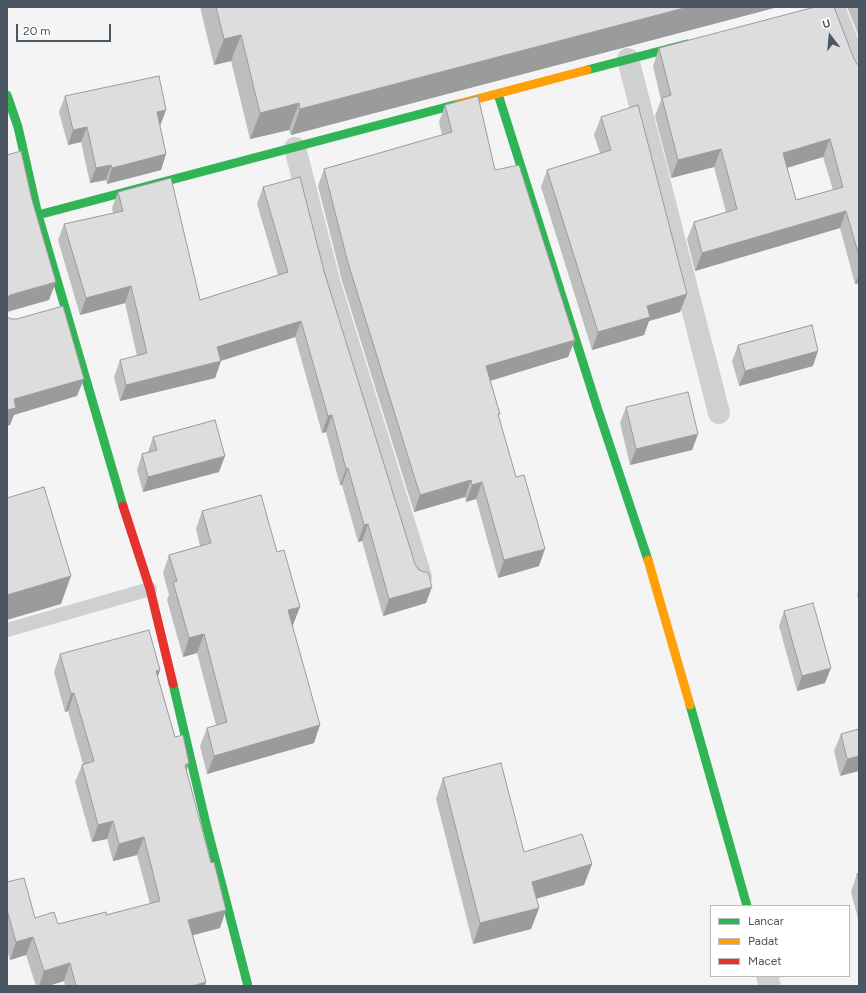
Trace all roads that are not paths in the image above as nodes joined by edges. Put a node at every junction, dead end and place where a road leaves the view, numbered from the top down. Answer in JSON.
{"nodes":[{"id":1,"x":834,"y":7,"type":"edge"},
{"id":2,"x":697,"y":41,"type":"edge"},
{"id":3,"x":628,"y":59,"type":"junction"},
{"id":4,"x":859,"y":72,"type":"edge"},
{"id":5,"x":498,"y":94,"type":"junction"},
{"id":6,"x":7,"y":95,"type":"edge"},
{"id":7,"x":12,"y":129,"type":"edge"},
{"id":8,"x":296,"y":148,"type":"junction"},
{"id":9,"x":38,"y":215,"type":"junction"},
{"id":10,"x":65,"y":308,"type":"junction"},
{"id":11,"x":43,"y":315,"type":"edge"},
{"id":12,"x":719,"y":412,"type":"dead end"},
{"id":13,"x":421,"y":577,"type":"edge"},
{"id":14,"x":150,"y":589,"type":"junction"},
{"id":15,"x":7,"y":630,"type":"edge"},
{"id":16,"x":747,"y":905,"type":"edge"},
{"id":17,"x":248,"y":986,"type":"edge"}],
"edges":[{"from":1,"to":4,"type":"street"},
{"from":2,"to":3,"type":"street"},
{"from":3,"to":5,"type":"street"},
{"from":3,"to":12,"type":"street"},
{"from":5,"to":8,"type":"street"},
{"from":5,"to":16,"type":"street"},
{"from":6,"to":7,"type":"street"},
{"from":7,"to":9,"type":"street"},
{"from":8,"to":9,"type":"street"},
{"from":8,"to":13,"type":"street"},
{"from":9,"to":10,"type":"street"},
{"from":10,"to":11,"type":"street"},
{"from":10,"to":14,"type":"street"},
{"from":14,"to":15,"type":"lane"},
{"from":14,"to":17,"type":"street"}]}
